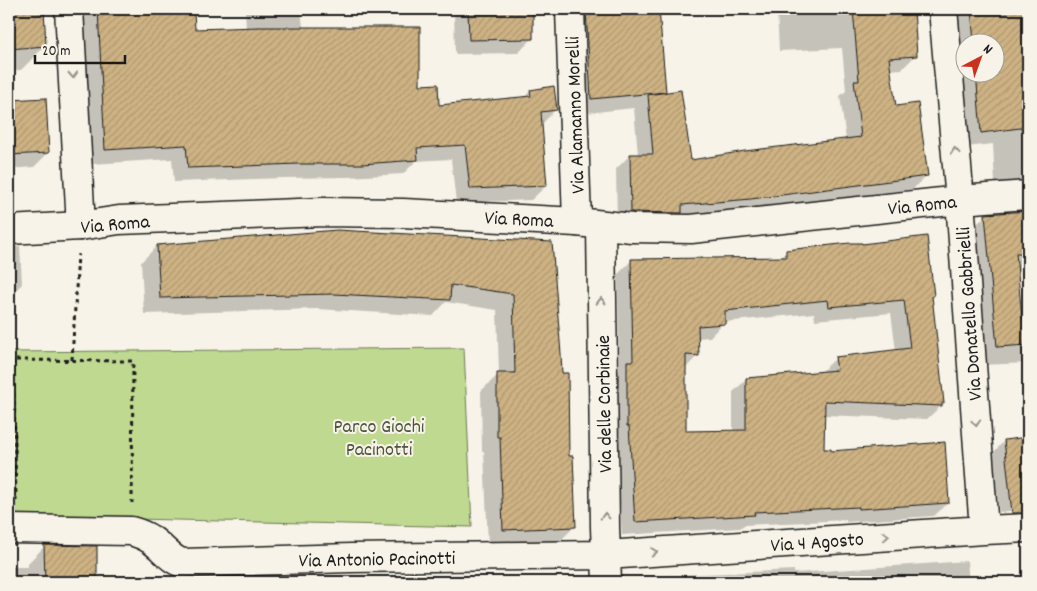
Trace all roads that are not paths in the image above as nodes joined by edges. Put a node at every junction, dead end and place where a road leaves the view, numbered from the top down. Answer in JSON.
{"nodes":[{"id":1,"x":70,"y":9,"type":"edge"},
{"id":2,"x":570,"y":9,"type":"edge"},
{"id":3,"x":943,"y":9,"type":"edge"},
{"id":4,"x":1028,"y":195,"type":"edge"},
{"id":5,"x":960,"y":200,"type":"junction"},
{"id":6,"x":589,"y":223,"type":"junction"},
{"id":7,"x":80,"y":226,"type":"junction"},
{"id":8,"x":9,"y":230,"type":"edge"},
{"id":9,"x":1028,"y":528,"type":"edge"},
{"id":10,"x":13,"y":529,"type":"edge"},
{"id":11,"x":984,"y":530,"type":"junction"},
{"id":12,"x":606,"y":555,"type":"junction"},
{"id":13,"x":607,"y":582,"type":"edge"}],
"edges":[{"from":1,"to":7,"type":"street","one_way":true},
{"from":2,"to":6,"type":"street","name":"Via Alamanno Morelli"},
{"from":5,"to":3,"type":"street","name":"Via Donatello Gabbrielli","one_way":true},
{"from":4,"to":5,"type":"street","name":"Via Roma"},
{"from":5,"to":6,"type":"street","name":"Via Roma"},
{"from":5,"to":11,"type":"street","name":"Via Donatello Gabbrielli","one_way":true},
{"from":6,"to":7,"type":"street","name":"Via Roma"},
{"from":12,"to":6,"type":"street","name":"Via delle Corbinaie","one_way":true},
{"from":7,"to":8,"type":"street","name":"Via Roma"},
{"from":9,"to":11,"type":"street","name":"Via 4 Agosto"},
{"from":10,"to":12,"type":"street","name":"Via Antonio Pacinotti"},
{"from":12,"to":11,"type":"street","name":"Via 4 Agosto","one_way":true},
{"from":12,"to":13,"type":"street","name":"Via delle Corbinaie"}]}
